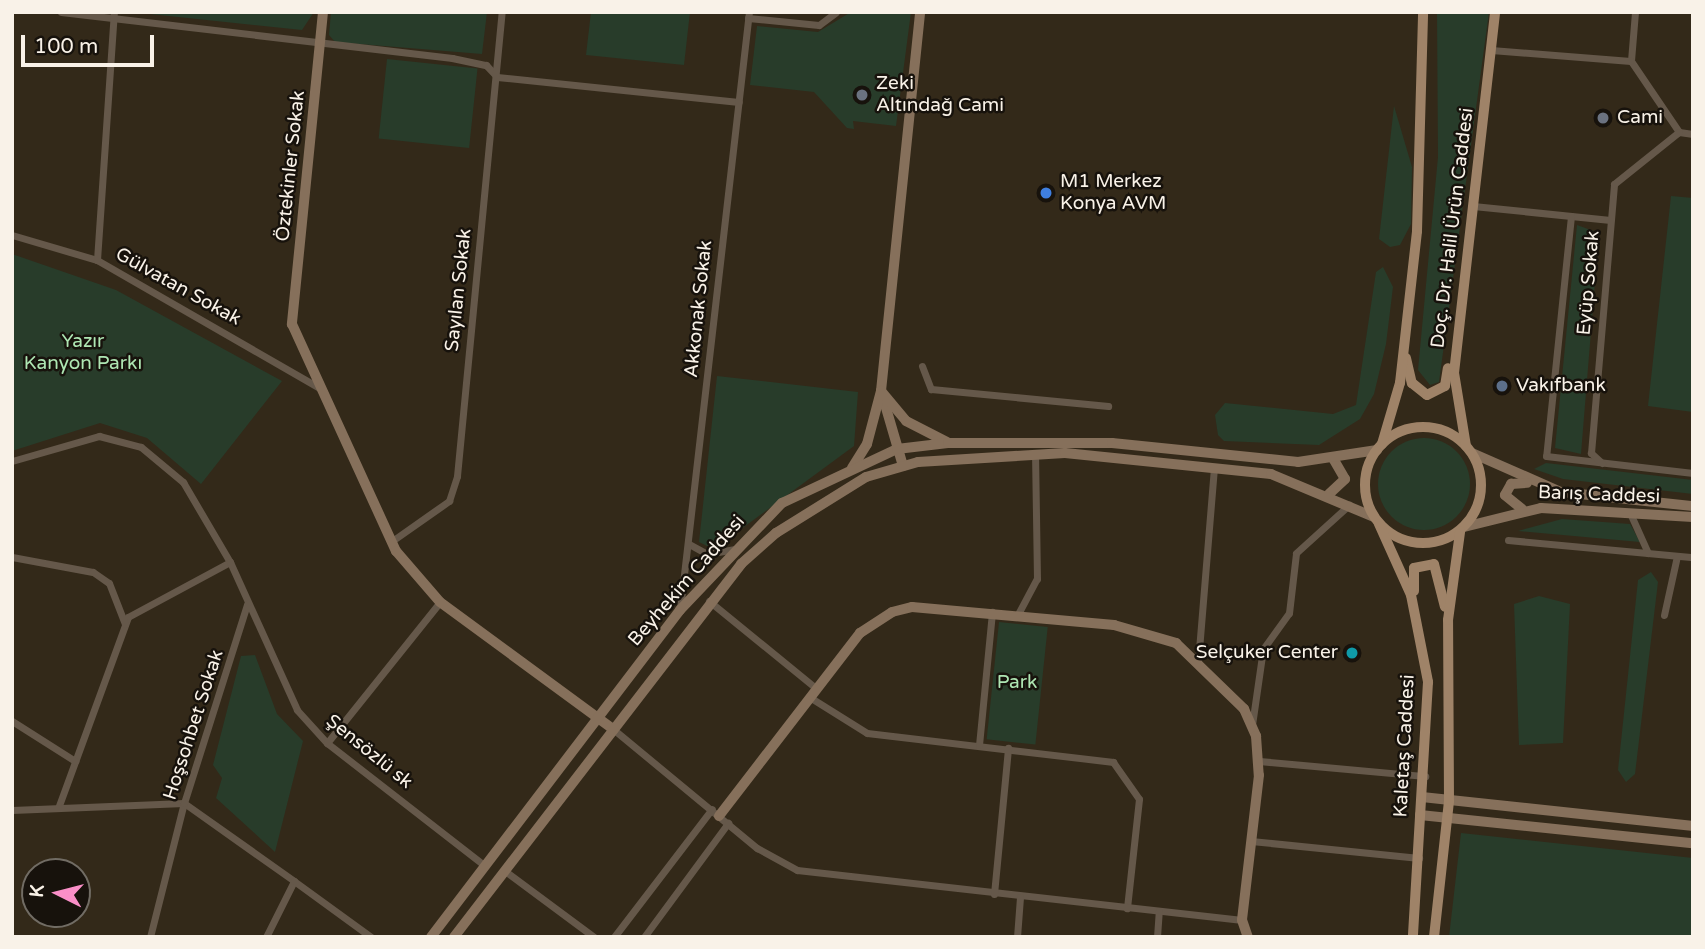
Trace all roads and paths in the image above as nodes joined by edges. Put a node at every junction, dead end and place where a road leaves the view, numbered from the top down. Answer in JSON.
{"nodes":[{"id":1,"x":61,"y":12,"type":"edge"},
{"id":2,"x":323,"y":12,"type":"edge"},
{"id":3,"x":502,"y":12,"type":"edge"},
{"id":4,"x":836,"y":12,"type":"edge"},
{"id":5,"x":920,"y":12,"type":"edge"},
{"id":6,"x":1423,"y":12,"type":"edge"},
{"id":7,"x":1495,"y":12,"type":"edge"},
{"id":8,"x":1635,"y":12,"type":"edge"},
{"id":9,"x":113,"y":15,"type":"edge"},
{"id":10,"x":749,"y":15,"type":"edge"},
{"id":11,"x":321,"y":44,"type":"junction"},
{"id":12,"x":1491,"y":50,"type":"junction"},
{"id":13,"x":1631,"y":61,"type":"junction"},
{"id":14,"x":497,"y":77,"type":"junction"},
{"id":15,"x":739,"y":102,"type":"junction"},
{"id":16,"x":1679,"y":132,"type":"junction"},
{"id":17,"x":1693,"y":134,"type":"edge"},
{"id":18,"x":1474,"y":206,"type":"junction"},
{"id":19,"x":1571,"y":216,"type":"junction"},
{"id":20,"x":1610,"y":220,"type":"junction"},
{"id":21,"x":12,"y":235,"type":"edge"},
{"id":22,"x":97,"y":260,"type":"junction"},
{"id":23,"x":1459,"y":335,"type":"junction"},
{"id":24,"x":1405,"y":349,"type":"junction"},
{"id":25,"x":922,"y":366,"type":"dead end"},
{"id":26,"x":318,"y":387,"type":"junction"},
{"id":27,"x":881,"y":391,"type":"junction"},
{"id":28,"x":1108,"y":406,"type":"dead end"},
{"id":29,"x":948,"y":443,"type":"junction"},
{"id":30,"x":1380,"y":447,"type":"junction"},
{"id":31,"x":897,"y":449,"type":"junction"},
{"id":32,"x":1469,"y":449,"type":"junction"},
{"id":33,"x":1035,"y":453,"type":"junction"},
{"id":34,"x":1333,"y":458,"type":"junction"},
{"id":35,"x":12,"y":461,"type":"edge"},
{"id":36,"x":1602,"y":463,"type":"junction"},
{"id":37,"x":902,"y":466,"type":"junction"},
{"id":38,"x":852,"y":468,"type":"junction"},
{"id":39,"x":1214,"y":468,"type":"junction"},
{"id":40,"x":1693,"y":473,"type":"edge"},
{"id":41,"x":1531,"y":483,"type":"junction"},
{"id":42,"x":1329,"y":494,"type":"junction"},
{"id":43,"x":1350,"y":504,"type":"junction"},
{"id":44,"x":1693,"y":506,"type":"edge"},
{"id":45,"x":1528,"y":510,"type":"junction"},
{"id":46,"x":1630,"y":513,"type":"junction"},
{"id":47,"x":1693,"y":517,"type":"edge"},
{"id":48,"x":1376,"y":520,"type":"junction"},
{"id":49,"x":1462,"y":529,"type":"junction"},
{"id":50,"x":1508,"y":540,"type":"dead end"},
{"id":51,"x":391,"y":541,"type":"junction"},
{"id":52,"x":689,"y":544,"type":"junction"},
{"id":53,"x":734,"y":549,"type":"junction"},
{"id":54,"x":1648,"y":553,"type":"junction"},
{"id":55,"x":1677,"y":555,"type":"junction"},
{"id":56,"x":12,"y":557,"type":"edge"},
{"id":57,"x":1693,"y":557,"type":"edge"},
{"id":58,"x":230,"y":562,"type":"junction"},
{"id":59,"x":708,"y":601,"type":"junction"},
{"id":60,"x":440,"y":602,"type":"junction"},
{"id":61,"x":247,"y":604,"type":"junction"},
{"id":62,"x":680,"y":610,"type":"junction"},
{"id":63,"x":992,"y":612,"type":"junction"},
{"id":64,"x":1018,"y":614,"type":"junction"},
{"id":65,"x":1664,"y":615,"type":"dead end"},
{"id":66,"x":1418,"y":619,"type":"junction"},
{"id":67,"x":1448,"y":621,"type":"junction"},
{"id":68,"x":125,"y":624,"type":"junction"},
{"id":69,"x":1198,"y":662,"type":"junction"},
{"id":70,"x":814,"y":694,"type":"junction"},
{"id":71,"x":596,"y":719,"type":"junction"},
{"id":72,"x":12,"y":721,"type":"edge"},
{"id":73,"x":1252,"y":726,"type":"junction"},
{"id":74,"x":613,"y":729,"type":"junction"},
{"id":75,"x":327,"y":743,"type":"junction"},
{"id":76,"x":979,"y":745,"type":"junction"},
{"id":77,"x":1008,"y":748,"type":"junction"},
{"id":78,"x":75,"y":761,"type":"junction"},
{"id":79,"x":1259,"y":761,"type":"junction"},
{"id":80,"x":1424,"y":776,"type":"junction"},
{"id":81,"x":1422,"y":797,"type":"junction"},
{"id":82,"x":1449,"y":801,"type":"junction"},
{"id":83,"x":184,"y":803,"type":"junction"},
{"id":84,"x":58,"y":808,"type":"junction"},
{"id":85,"x":12,"y":810,"type":"edge"},
{"id":86,"x":1420,"y":815,"type":"junction"},
{"id":87,"x":720,"y":816,"type":"junction"},
{"id":88,"x":1445,"y":819,"type":"junction"},
{"id":89,"x":1693,"y":826,"type":"edge"},
{"id":90,"x":1251,"y":841,"type":"junction"},
{"id":91,"x":1693,"y":843,"type":"edge"},
{"id":92,"x":1419,"y":858,"type":"junction"},
{"id":93,"x":485,"y":866,"type":"junction"},
{"id":94,"x":505,"y":871,"type":"junction"},
{"id":95,"x":294,"y":881,"type":"junction"},
{"id":96,"x":994,"y":894,"type":"junction"},
{"id":97,"x":1020,"y":897,"type":"junction"},
{"id":98,"x":1127,"y":908,"type":"junction"},
{"id":99,"x":1159,"y":911,"type":"junction"},
{"id":100,"x":1242,"y":920,"type":"junction"},
{"id":101,"x":150,"y":937,"type":"edge"},
{"id":102,"x":266,"y":937,"type":"edge"},
{"id":103,"x":371,"y":937,"type":"edge"},
{"id":104,"x":431,"y":937,"type":"edge"},
{"id":105,"x":454,"y":937,"type":"edge"},
{"id":106,"x":594,"y":937,"type":"edge"},
{"id":107,"x":614,"y":937,"type":"edge"},
{"id":108,"x":644,"y":937,"type":"edge"},
{"id":109,"x":1017,"y":937,"type":"edge"},
{"id":110,"x":1157,"y":937,"type":"edge"},
{"id":111,"x":1248,"y":937,"type":"edge"},
{"id":112,"x":1413,"y":937,"type":"edge"},
{"id":113,"x":1434,"y":937,"type":"edge"}],
"edges":[{"from":1,"to":9,"type":"street"},
{"from":2,"to":11,"type":"street","name":"Öztekinler Sokak"},
{"from":3,"to":14,"type":"street","name":"Sayılan Sokak"},
{"from":4,"to":10,"type":"street"},
{"from":5,"to":27,"type":"street"},
{"from":6,"to":24,"type":"main road","name":"Doç. Dr. Halil Ürün Caddesi"},
{"from":7,"to":12,"type":"main road","name":"Doç. Dr. Halil Ürün Caddesi"},
{"from":8,"to":13,"type":"street"},
{"from":9,"to":11,"type":"street"},
{"from":9,"to":22,"type":"street"},
{"from":10,"to":15,"type":"street","name":"Akkonak Sokak"},
{"from":11,"to":14,"type":"street"},
{"from":11,"to":26,"type":"street","name":"Öztekinler Sokak"},
{"from":12,"to":13,"type":"street"},
{"from":12,"to":18,"type":"main road","name":"Doç. Dr. Halil Ürün Caddesi"},
{"from":13,"to":16,"type":"street"},
{"from":14,"to":15,"type":"street"},
{"from":14,"to":51,"type":"street","name":"Sayılan Sokak"},
{"from":15,"to":52,"type":"street","name":"Akkonak Sokak"},
{"from":16,"to":17,"type":"street"},
{"from":16,"to":20,"type":"street","name":"Eyüp Sokak"},
{"from":18,"to":19,"type":"street"},
{"from":18,"to":23,"type":"main road","name":"Doç. Dr. Halil Ürün Caddesi"},
{"from":19,"to":20,"type":"street"},
{"from":19,"to":36,"type":"street"},
{"from":20,"to":36,"type":"street","name":"Eyüp Sokak"},
{"from":21,"to":22,"type":"street","name":"Gülvatan Sokak"},
{"from":22,"to":26,"type":"street","name":"Gülvatan Sokak"},
{"from":23,"to":24,"type":"main road"},
{"from":23,"to":32,"type":"main road","name":"Doç. Dr. Halil Ürün Caddesi"},
{"from":24,"to":30,"type":"main road","name":"Doç. Dr. Halil Ürün Caddesi"},
{"from":25,"to":28,"type":"street"},
{"from":26,"to":51,"type":"street"},
{"from":27,"to":29,"type":"street"},
{"from":27,"to":31,"type":"street"},
{"from":27,"to":38,"type":"street"},
{"from":29,"to":31,"type":"street","name":"Beyhekim Caddesi"},
{"from":29,"to":34,"type":"street","name":"Beyhekim Caddesi"},
{"from":30,"to":32,"type":"main road"},
{"from":30,"to":34,"type":"street","name":"Beyhekim Caddesi"},
{"from":30,"to":48,"type":"main road"},
{"from":31,"to":37,"type":"street"},
{"from":31,"to":38,"type":"street","name":"Beyhekim Caddesi"},
{"from":32,"to":41,"type":"street","name":"Barış Caddesi"},
{"from":32,"to":49,"type":"main road"},
{"from":33,"to":37,"type":"street","name":"Beyhekim Caddesi"},
{"from":33,"to":39,"type":"street","name":"Beyhekim Caddesi"},
{"from":33,"to":64,"type":"street"},
{"from":34,"to":42,"type":"street"},
{"from":35,"to":58,"type":"street","name":"Şensözlü sk"},
{"from":36,"to":40,"type":"street"},
{"from":37,"to":59,"type":"street","name":"Beyhekim Caddesi"},
{"from":38,"to":53,"type":"street","name":"Beyhekim Caddesi"},
{"from":39,"to":42,"type":"street","name":"Beyhekim Caddesi"},
{"from":39,"to":69,"type":"street"},
{"from":41,"to":44,"type":"street","name":"Barış Caddesi"},
{"from":41,"to":45,"type":"street"},
{"from":42,"to":43,"type":"street","name":"Beyhekim Caddesi"},
{"from":43,"to":48,"type":"street","name":"Beyhekim Caddesi"},
{"from":43,"to":73,"type":"street"},
{"from":45,"to":46,"type":"street","name":"Barış Caddesi"},
{"from":45,"to":49,"type":"street","name":"Barış Caddesi"},
{"from":46,"to":47,"type":"street","name":"Barış Caddesi"},
{"from":46,"to":54,"type":"street"},
{"from":48,"to":49,"type":"main road"},
{"from":48,"to":66,"type":"main road","name":"Kaletaş Caddesi"},
{"from":49,"to":67,"type":"main road","name":"Kaletaş Caddesi"},
{"from":50,"to":54,"type":"street"},
{"from":51,"to":60,"type":"street"},
{"from":52,"to":53,"type":"street"},
{"from":52,"to":62,"type":"street","name":"Akkonak Sokak"},
{"from":53,"to":62,"type":"street","name":"Beyhekim Caddesi"},
{"from":54,"to":55,"type":"street"},
{"from":55,"to":57,"type":"street"},
{"from":55,"to":65,"type":"street"},
{"from":56,"to":68,"type":"street"},
{"from":58,"to":61,"type":"street","name":"Şensözlü sk"},
{"from":58,"to":68,"type":"street"},
{"from":59,"to":70,"type":"street"},
{"from":59,"to":74,"type":"street","name":"Beyhekim Caddesi"},
{"from":60,"to":71,"type":"street"},
{"from":60,"to":75,"type":"street"},
{"from":61,"to":75,"type":"street","name":"Şensözlü sk"},
{"from":61,"to":83,"type":"street","name":"Hoşsohbet Sokak"},
{"from":62,"to":71,"type":"street","name":"Beyhekim Caddesi"},
{"from":63,"to":64,"type":"street"},
{"from":63,"to":70,"type":"street"},
{"from":63,"to":76,"type":"street"},
{"from":64,"to":69,"type":"street"},
{"from":66,"to":67,"type":"main road"},
{"from":66,"to":80,"type":"main road","name":"Kaletaş Caddesi"},
{"from":67,"to":82,"type":"main road","name":"Kaletaş Caddesi"},
{"from":68,"to":78,"type":"street"},
{"from":69,"to":73,"type":"street"},
{"from":70,"to":76,"type":"street"},
{"from":70,"to":87,"type":"street"},
{"from":71,"to":74,"type":"street"},
{"from":71,"to":93,"type":"street","name":"Beyhekim Caddesi"},
{"from":72,"to":78,"type":"street"},
{"from":73,"to":79,"type":"street"},
{"from":74,"to":87,"type":"street"},
{"from":74,"to":94,"type":"street","name":"Beyhekim Caddesi"},
{"from":75,"to":93,"type":"street","name":"Şensözlü sk"},
{"from":76,"to":77,"type":"street"},
{"from":77,"to":96,"type":"street"},
{"from":77,"to":98,"type":"street"},
{"from":78,"to":84,"type":"street"},
{"from":79,"to":80,"type":"street"},
{"from":79,"to":90,"type":"street"},
{"from":80,"to":81,"type":"main road","name":"Kaletaş Caddesi"},
{"from":81,"to":82,"type":"street"},
{"from":81,"to":86,"type":"main road","name":"Kaletaş Caddesi"},
{"from":82,"to":88,"type":"main road","name":"Kaletaş Caddesi"},
{"from":82,"to":89,"type":"street"},
{"from":83,"to":84,"type":"street"},
{"from":83,"to":95,"type":"street"},
{"from":83,"to":101,"type":"street","name":"Hoşsohbet Sokak"},
{"from":84,"to":85,"type":"street"},
{"from":86,"to":88,"type":"street"},
{"from":86,"to":92,"type":"main road","name":"Kaletaş Caddesi"},
{"from":87,"to":96,"type":"street"},
{"from":87,"to":107,"type":"street"},
{"from":87,"to":108,"type":"street"},
{"from":88,"to":91,"type":"street"},
{"from":88,"to":113,"type":"main road","name":"Kaletaş Caddesi"},
{"from":90,"to":92,"type":"street"},
{"from":90,"to":100,"type":"street"},
{"from":92,"to":112,"type":"main road","name":"Kaletaş Caddesi"},
{"from":93,"to":104,"type":"street","name":"Beyhekim Caddesi"},
{"from":94,"to":105,"type":"street","name":"Beyhekim Caddesi"},
{"from":94,"to":106,"type":"street"},
{"from":95,"to":102,"type":"street"},
{"from":95,"to":103,"type":"street"},
{"from":96,"to":97,"type":"street"},
{"from":97,"to":98,"type":"street"},
{"from":97,"to":109,"type":"street"},
{"from":98,"to":99,"type":"street"},
{"from":99,"to":100,"type":"street"},
{"from":99,"to":110,"type":"street"},
{"from":100,"to":111,"type":"street"}]}
